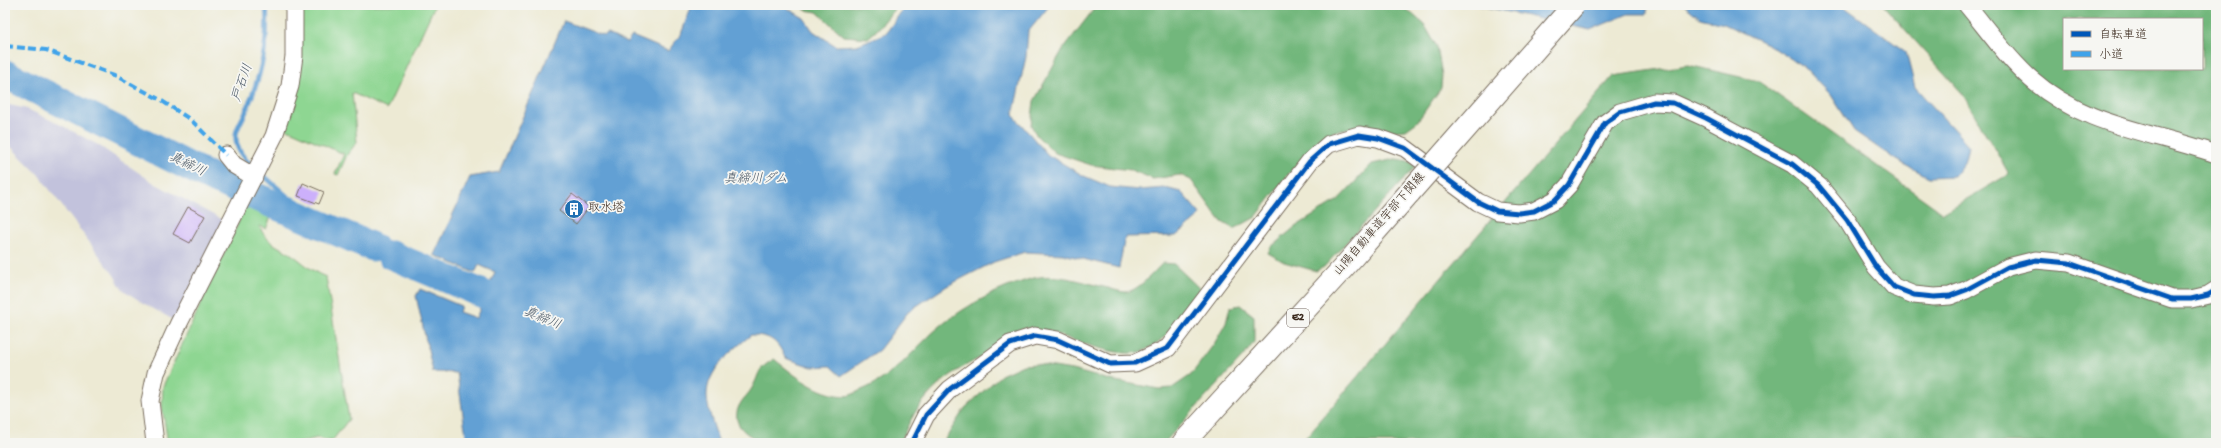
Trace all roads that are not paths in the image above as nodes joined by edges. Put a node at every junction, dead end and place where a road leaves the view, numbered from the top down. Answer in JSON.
{"nodes":[{"id":1,"x":294,"y":5,"type":"edge"},
{"id":2,"x":1574,"y":5,"type":"edge"},
{"id":3,"x":1967,"y":5,"type":"edge"},
{"id":4,"x":2216,"y":154,"type":"edge"},
{"id":5,"x":226,"y":155,"type":"dead end"},
{"id":6,"x":252,"y":180,"type":"junction"},
{"id":7,"x":2216,"y":290,"type":"edge"},
{"id":8,"x":155,"y":443,"type":"edge"},
{"id":9,"x":912,"y":443,"type":"edge"},
{"id":10,"x":1183,"y":443,"type":"edge"}],
"edges":[{"from":1,"to":6,"type":"street"},
{"from":2,"to":10,"type":"highway","name":"山陽自動車道宇部下関線","number":"E2","bridge":true},
{"from":3,"to":4,"type":"street"},
{"from":5,"to":6,"type":"street"},
{"from":6,"to":8,"type":"street"},
{"from":7,"to":9,"type":"street"}]}
